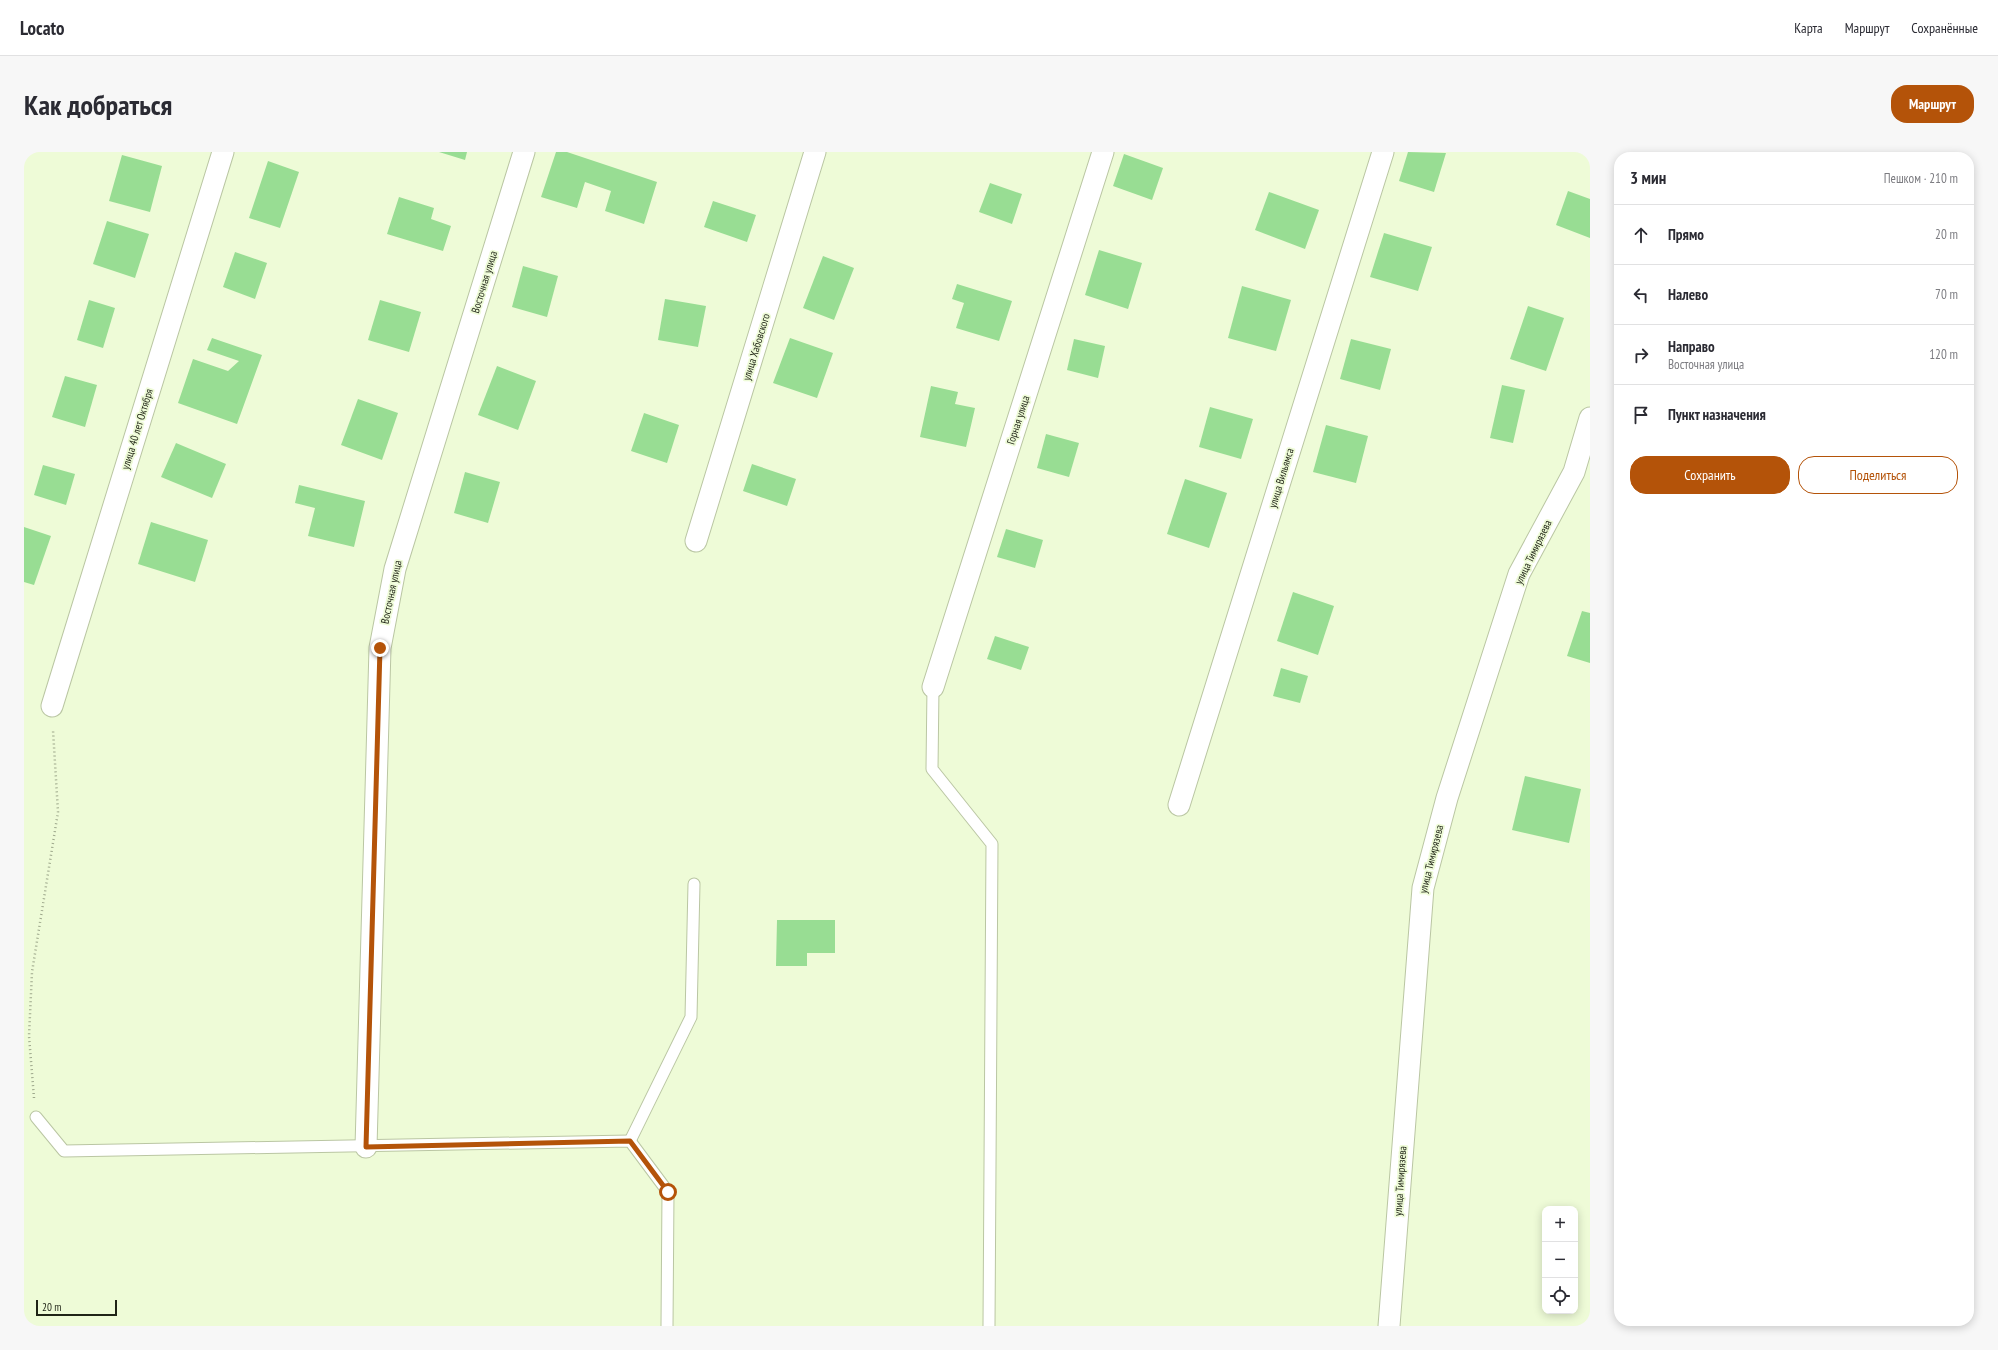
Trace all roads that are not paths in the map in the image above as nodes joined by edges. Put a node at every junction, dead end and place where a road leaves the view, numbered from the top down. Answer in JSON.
{"nodes":[{"id":1,"x":223,"y":152,"type":"edge"},
{"id":2,"x":524,"y":152,"type":"edge"},
{"id":3,"x":815,"y":152,"type":"edge"},
{"id":4,"x":1103,"y":152,"type":"edge"},
{"id":5,"x":1383,"y":152,"type":"edge"},
{"id":6,"x":1590,"y":418,"type":"edge"},
{"id":7,"x":696,"y":541,"type":"dead end"},
{"id":8,"x":933,"y":687,"type":"joint"},
{"id":9,"x":52,"y":706,"type":"road end"},
{"id":10,"x":1179,"y":805,"type":"dead end"},
{"id":11,"x":694,"y":884,"type":"dead end"},
{"id":12,"x":36,"y":1117,"type":"road end"},
{"id":13,"x":630,"y":1141,"type":"junction"},
{"id":14,"x":366,"y":1147,"type":"junction"},
{"id":15,"x":667,"y":1326,"type":"edge"},
{"id":16,"x":989,"y":1326,"type":"edge"},
{"id":17,"x":1389,"y":1326,"type":"edge"}],
"edges":[{"from":1,"to":9,"type":"street","name":"улица 40 лет Октября"},
{"from":2,"to":14,"type":"street","name":"Восточная улица"},
{"from":3,"to":7,"type":"street","name":"улица Хабовского"},
{"from":4,"to":8,"type":"street","name":"Горная улица"},
{"from":5,"to":10,"type":"street","name":"улица Вильямса"},
{"from":6,"to":17,"type":"street","name":"улица Тимирязева"},
{"from":8,"to":16,"type":"lane"},
{"from":11,"to":13,"type":"lane"},
{"from":12,"to":14,"type":"lane"},
{"from":13,"to":14,"type":"lane"},
{"from":13,"to":15,"type":"lane"}]}
